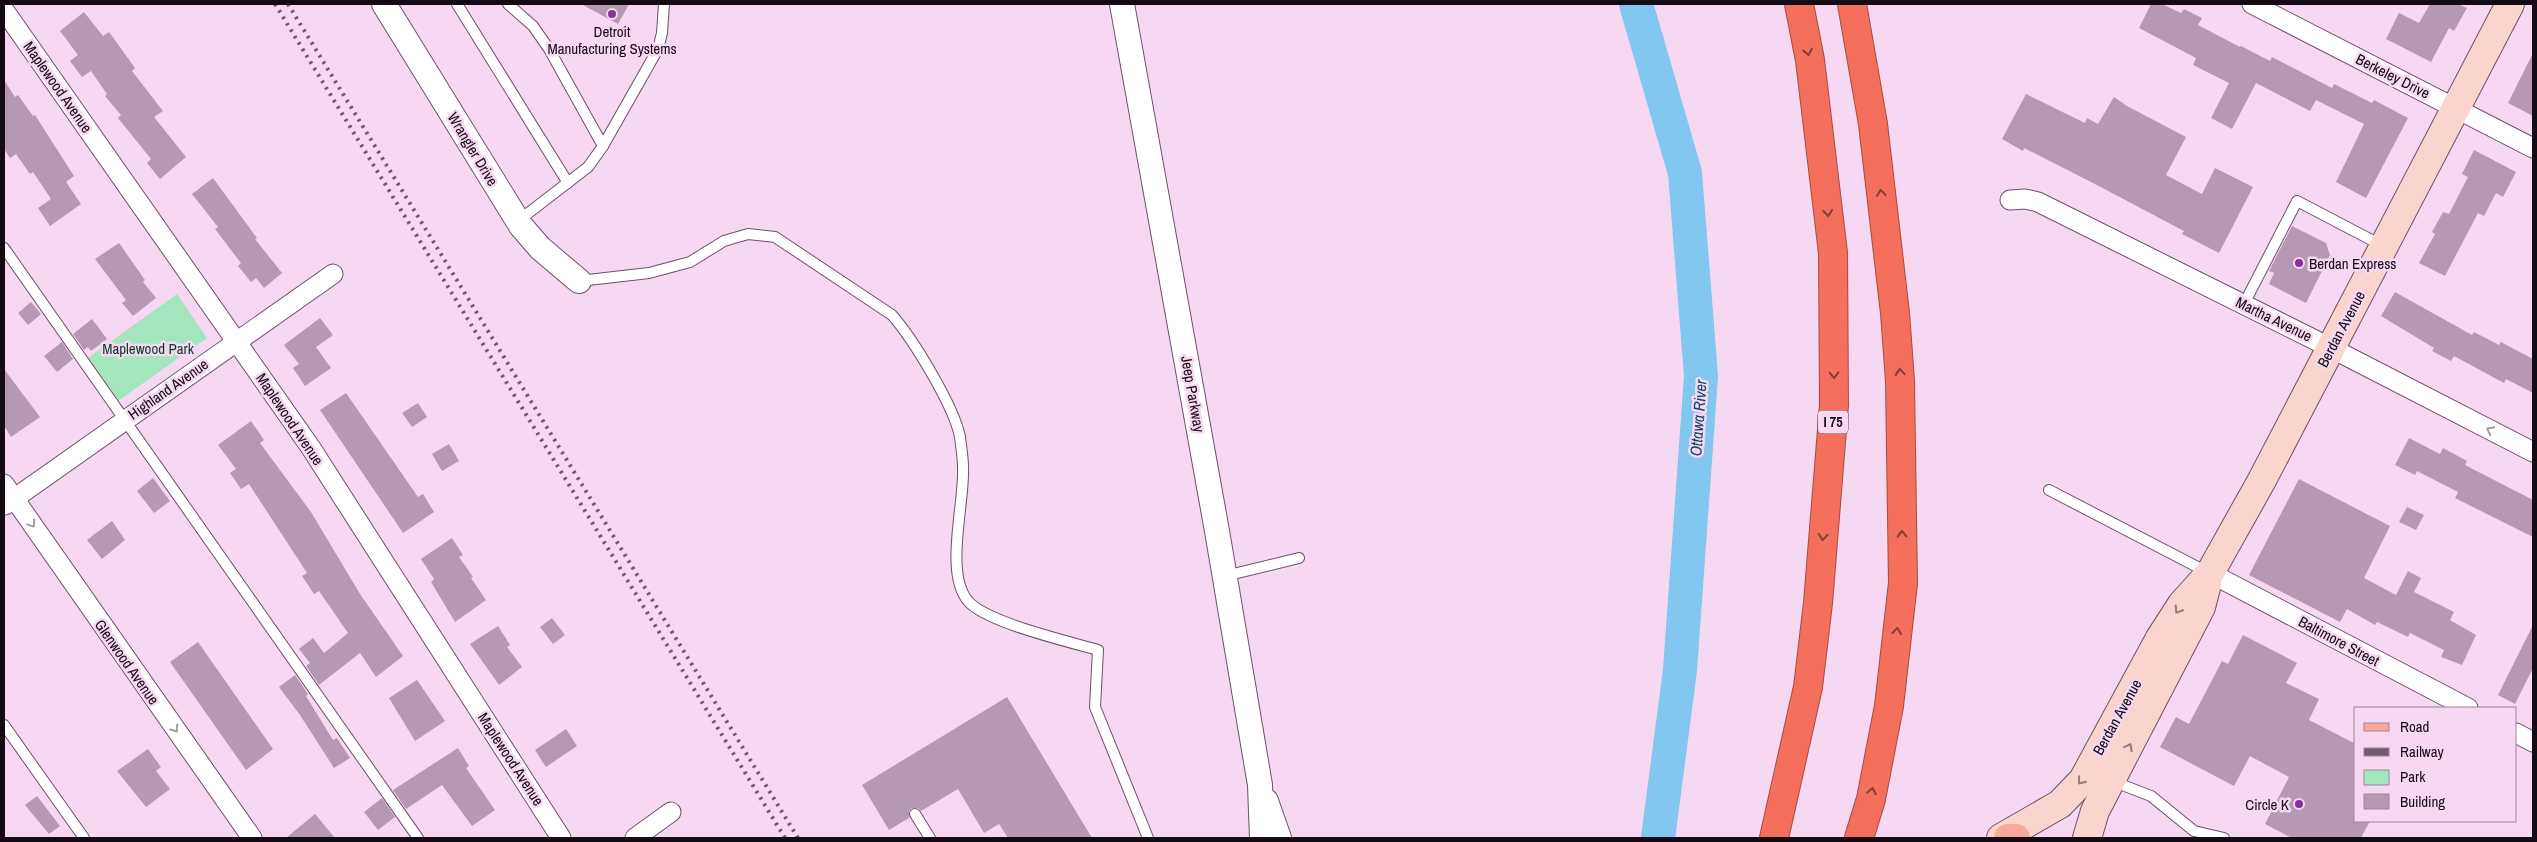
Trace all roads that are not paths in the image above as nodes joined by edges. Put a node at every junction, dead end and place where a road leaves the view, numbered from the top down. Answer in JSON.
{"nodes":[{"id":1,"x":384,"y":4,"type":"edge"},
{"id":2,"x":457,"y":4,"type":"edge"},
{"id":3,"x":508,"y":4,"type":"edge"},
{"id":4,"x":664,"y":4,"type":"edge"},
{"id":5,"x":1122,"y":4,"type":"edge"},
{"id":6,"x":1798,"y":4,"type":"edge"},
{"id":7,"x":1852,"y":4,"type":"edge"},
{"id":8,"x":2252,"y":4,"type":"edge"},
{"id":9,"x":2510,"y":4,"type":"edge"},
{"id":10,"x":4,"y":10,"type":"edge"},
{"id":11,"x":2456,"y":108,"type":"junction"},
{"id":12,"x":603,"y":146,"type":"junction"},
{"id":13,"x":2533,"y":148,"type":"edge"},
{"id":14,"x":568,"y":183,"type":"junction"},
{"id":15,"x":2010,"y":200,"type":"dead end"},
{"id":16,"x":518,"y":220,"type":"junction"},
{"id":17,"x":2384,"y":247,"type":"junction"},
{"id":18,"x":4,"y":248,"type":"edge"},
{"id":19,"x":333,"y":274,"type":"dead end"},
{"id":20,"x":579,"y":281,"type":"joint"},
{"id":21,"x":2244,"y":304,"type":"junction"},
{"id":22,"x":237,"y":341,"type":"junction"},
{"id":23,"x":2331,"y":348,"type":"junction"},
{"id":24,"x":125,"y":419,"type":"junction"},
{"id":25,"x":2533,"y":452,"type":"edge"},
{"id":26,"x":2049,"y":490,"type":"dead end"},
{"id":27,"x":7,"y":496,"type":"edge"},
{"id":28,"x":1299,"y":558,"type":"dead end"},
{"id":29,"x":2210,"y":573,"type":"junction"},
{"id":30,"x":1225,"y":576,"type":"junction"},
{"id":31,"x":2466,"y":707,"type":"edge"},
{"id":32,"x":4,"y":725,"type":"edge"},
{"id":33,"x":2517,"y":734,"type":"edge"},
{"id":34,"x":2533,"y":742,"type":"edge"},
{"id":35,"x":2111,"y":780,"type":"junction"},
{"id":36,"x":1260,"y":786,"type":"junction"},
{"id":37,"x":671,"y":812,"type":"dead end"},
{"id":38,"x":915,"y":814,"type":"dead end"},
{"id":39,"x":2196,"y":834,"type":"edge"},
{"id":40,"x":84,"y":838,"type":"edge"},
{"id":41,"x":252,"y":838,"type":"edge"},
{"id":42,"x":418,"y":838,"type":"edge"},
{"id":43,"x":562,"y":838,"type":"edge"},
{"id":44,"x":634,"y":838,"type":"edge"},
{"id":45,"x":930,"y":838,"type":"edge"},
{"id":46,"x":1148,"y":838,"type":"edge"},
{"id":47,"x":1262,"y":838,"type":"edge"},
{"id":48,"x":1279,"y":838,"type":"edge"},
{"id":49,"x":1774,"y":838,"type":"edge"},
{"id":50,"x":1859,"y":838,"type":"edge"},
{"id":51,"x":2001,"y":838,"type":"edge"},
{"id":52,"x":2008,"y":838,"type":"edge"},
{"id":53,"x":2016,"y":838,"type":"edge"},
{"id":54,"x":2087,"y":838,"type":"edge"},
{"id":55,"x":2224,"y":838,"type":"edge"}],
"edges":[{"from":1,"to":16,"type":"street","name":"Wrangler Drive"},
{"from":2,"to":14,"type":"lane"},
{"from":3,"to":12,"type":"lane"},
{"from":4,"to":12,"type":"lane"},
{"from":5,"to":30,"type":"street","name":"Jeep Parkway"},
{"from":6,"to":49,"type":"highway","number":"I 75","one_way":true},
{"from":50,"to":7,"type":"highway","one_way":true},
{"from":8,"to":11,"type":"street","name":"Berkeley Drive"},
{"from":9,"to":11,"type":"main road","name":"Berdan Avenue"},
{"from":10,"to":22,"type":"street","name":"Maplewood Avenue"},
{"from":11,"to":13,"type":"street","name":"Berkeley Drive"},
{"from":11,"to":17,"type":"main road","name":"Berdan Avenue"},
{"from":12,"to":14,"type":"lane"},
{"from":14,"to":16,"type":"lane"},
{"from":15,"to":21,"type":"street","name":"Martha Avenue"},
{"from":16,"to":20,"type":"street","name":"Wrangler Drive"},
{"from":17,"to":21,"type":"lane"},
{"from":17,"to":23,"type":"main road","name":"Berdan Avenue"},
{"from":18,"to":24,"type":"lane"},
{"from":19,"to":22,"type":"street","name":"Highland Avenue"},
{"from":20,"to":46,"type":"lane"},
{"from":21,"to":23,"type":"street","name":"Martha Avenue"},
{"from":22,"to":24,"type":"street","name":"Highland Avenue"},
{"from":22,"to":43,"type":"street","name":"Maplewood Avenue"},
{"from":25,"to":23,"type":"street","name":"Martha Avenue","one_way":true},
{"from":23,"to":29,"type":"main road","name":"Berdan Avenue"},
{"from":24,"to":27,"type":"street","name":"Highland Avenue"},
{"from":24,"to":42,"type":"lane"},
{"from":26,"to":29,"type":"lane"},
{"from":27,"to":41,"type":"street","name":"Glenwood Avenue","one_way":true},
{"from":28,"to":30,"type":"lane"},
{"from":29,"to":31,"type":"street","name":"Baltimore Street"},
{"from":35,"to":29,"type":"main road","name":"Berdan Avenue","one_way":true},
{"from":29,"to":51,"type":"main road","name":"Berdan Avenue","one_way":true},
{"from":30,"to":36,"type":"street","name":"Jeep Parkway"},
{"from":32,"to":40,"type":"lane"},
{"from":33,"to":34,"type":"street"},
{"from":35,"to":39,"type":"lane"},
{"from":35,"to":54,"type":"main road","name":"Berdan Avenue"},
{"from":36,"to":47,"type":"street","name":"Jeep Parkway"},
{"from":36,"to":48,"type":"street","name":"Jeep Parkway"},
{"from":37,"to":44,"type":"street"},
{"from":38,"to":45,"type":"lane"},
{"from":39,"to":55,"type":"lane"},
{"from":52,"to":53,"type":"main road"}]}
